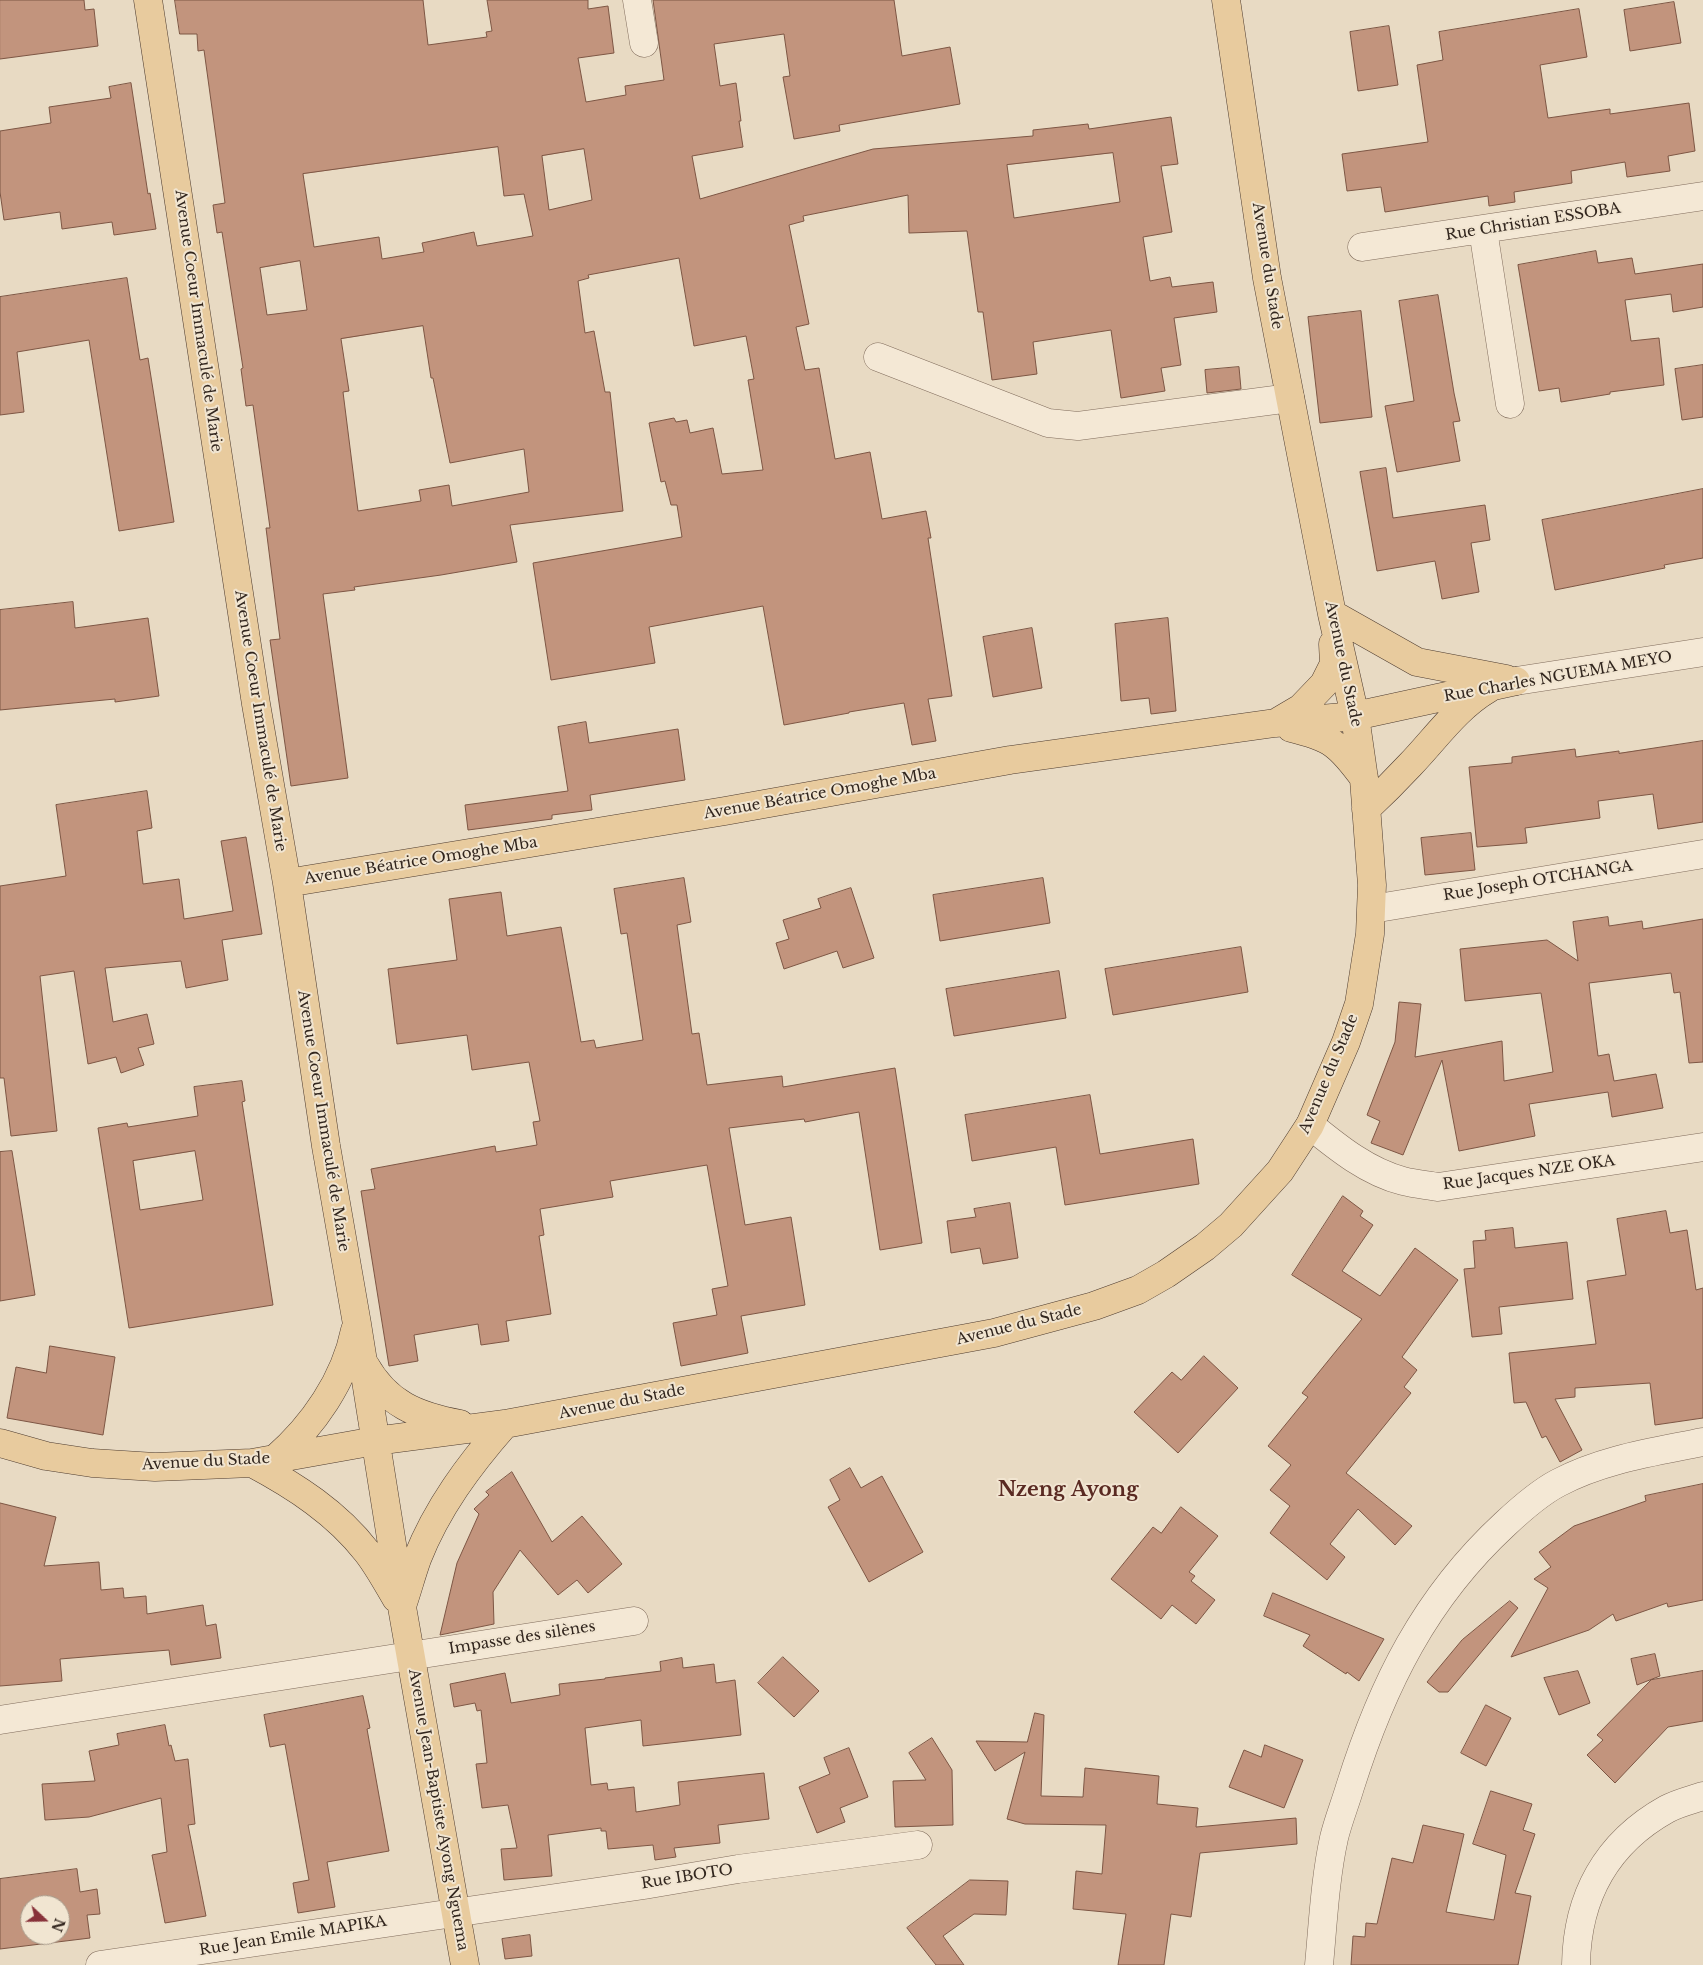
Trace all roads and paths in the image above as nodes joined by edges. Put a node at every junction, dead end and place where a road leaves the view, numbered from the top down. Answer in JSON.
{"nodes":[{"id":1,"x":148,"y":0,"type":"edge"},
{"id":2,"x":637,"y":0,"type":"edge"},
{"id":3,"x":1226,"y":0,"type":"edge"},
{"id":4,"x":644,"y":43,"type":"dead end"},
{"id":5,"x":1703,"y":196,"type":"edge"},
{"id":6,"x":1483,"y":230,"type":"junction"},
{"id":7,"x":1362,"y":247,"type":"dead end"},
{"id":8,"x":878,"y":357,"type":"dead end"},
{"id":9,"x":1290,"y":398,"type":"junction"},
{"id":10,"x":1510,"y":404,"type":"dead end"},
{"id":11,"x":1332,"y":614,"type":"junction"},
{"id":12,"x":1703,"y":652,"type":"edge"},
{"id":13,"x":1516,"y":681,"type":"junction"},
{"id":14,"x":1355,"y":716,"type":"junction"},
{"id":15,"x":1275,"y":724,"type":"junction"},
{"id":16,"x":1364,"y":779,"type":"junction"},
{"id":17,"x":1366,"y":809,"type":"junction"},
{"id":18,"x":1703,"y":854,"type":"edge"},
{"id":19,"x":287,"y":883,"type":"junction"},
{"id":20,"x":1372,"y":909,"type":"junction"},
{"id":21,"x":1310,"y":1125,"type":"junction"},
{"id":22,"x":1703,"y":1147,"type":"edge"},
{"id":23,"x":357,"y":1324,"type":"junction"},
{"id":24,"x":363,"y":1361,"type":"junction"},
{"id":25,"x":505,"y":1424,"type":"junction"},
{"id":26,"x":475,"y":1427,"type":"junction"},
{"id":27,"x":375,"y":1442,"type":"junction"},
{"id":28,"x":1703,"y":1442,"type":"edge"},
{"id":29,"x":0,"y":1443,"type":"edge"},
{"id":30,"x":263,"y":1461,"type":"junction"},
{"id":31,"x":402,"y":1607,"type":"junction"},
{"id":32,"x":634,"y":1621,"type":"dead end"},
{"id":33,"x":411,"y":1655,"type":"junction"},
{"id":34,"x":0,"y":1720,"type":"edge"},
{"id":35,"x":1703,"y":1796,"type":"edge"},
{"id":36,"x":918,"y":1845,"type":"dead end"},
{"id":37,"x":456,"y":1912,"type":"junction"},
{"id":38,"x":100,"y":1965,"type":"edge"},
{"id":39,"x":464,"y":1965,"type":"edge"},
{"id":40,"x":1319,"y":1965,"type":"edge"},
{"id":41,"x":1576,"y":1965,"type":"edge"}],
"edges":[{"from":1,"to":19,"type":"main road","name":"Avenue Coeur Immaculé de Marie"},
{"from":2,"to":4,"type":"street"},
{"from":3,"to":9,"type":"main road","name":"Avenue du Stade"},
{"from":5,"to":6,"type":"street","name":"Rue Christian ESSOBA"},
{"from":6,"to":7,"type":"street","name":"Rue Christian ESSOBA"},
{"from":6,"to":10,"type":"street"},
{"from":8,"to":9,"type":"street"},
{"from":9,"to":11,"type":"main road","name":"Avenue du Stade"},
{"from":11,"to":13,"type":"main road"},
{"from":11,"to":14,"type":"main road","name":"Avenue du Stade"},
{"from":11,"to":15,"type":"main road"},
{"from":12,"to":13,"type":"street","name":"Rue Charles NGUEMA MEYO"},
{"from":13,"to":14,"type":"main road","name":"Rue Charles NGUEMA MEYO"},
{"from":13,"to":17,"type":"main road"},
{"from":14,"to":15,"type":"main road","name":"Avenue Béatrice Omoghe Mba"},
{"from":14,"to":16,"type":"main road","name":"Avenue du Stade"},
{"from":15,"to":16,"type":"main road"},
{"from":15,"to":19,"type":"main road","name":"Avenue Béatrice Omoghe Mba"},
{"from":16,"to":17,"type":"main road","name":"Avenue du Stade"},
{"from":17,"to":20,"type":"main road","name":"Avenue du Stade"},
{"from":18,"to":20,"type":"street","name":"Rue Joseph OTCHANGA"},
{"from":19,"to":23,"type":"main road","name":"Avenue Coeur Immaculé de Marie"},
{"from":20,"to":21,"type":"main road","name":"Avenue du Stade"},
{"from":21,"to":22,"type":"street","name":"Rue Jacques NZE OKA"},
{"from":21,"to":25,"type":"main road","name":"Avenue du Stade"},
{"from":23,"to":24,"type":"main road","name":"Avenue Coeur Immaculé de Marie"},
{"from":23,"to":30,"type":"main road"},
{"from":24,"to":26,"type":"main road"},
{"from":24,"to":27,"type":"main road","name":"Avenue Coeur Immaculé de Marie"},
{"from":25,"to":26,"type":"main road","name":"Avenue du Stade"},
{"from":25,"to":31,"type":"main road"},
{"from":26,"to":27,"type":"main road","name":"Avenue du Stade"},
{"from":27,"to":30,"type":"main road","name":"Avenue du Stade"},
{"from":27,"to":31,"type":"main road","name":"Avenue Jean-Baptiste Ayong Nguema"},
{"from":28,"to":40,"type":"street"},
{"from":29,"to":30,"type":"main road","name":"Avenue du Stade"},
{"from":30,"to":31,"type":"main road"},
{"from":31,"to":33,"type":"main road","name":"Avenue Jean-Baptiste Ayong Nguema"},
{"from":32,"to":33,"type":"street","name":"Impasse des silènes"},
{"from":33,"to":34,"type":"street","name":"Impasse des silènes"},
{"from":33,"to":37,"type":"main road","name":"Avenue Jean-Baptiste Ayong Nguema"},
{"from":35,"to":41,"type":"street"},
{"from":36,"to":37,"type":"street","name":"Rue IBOTO"},
{"from":37,"to":38,"type":"street","name":"Rue Jean Emile MAPIKA"},
{"from":37,"to":39,"type":"main road","name":"Avenue Jean-Baptiste Ayong Nguema"}]}
